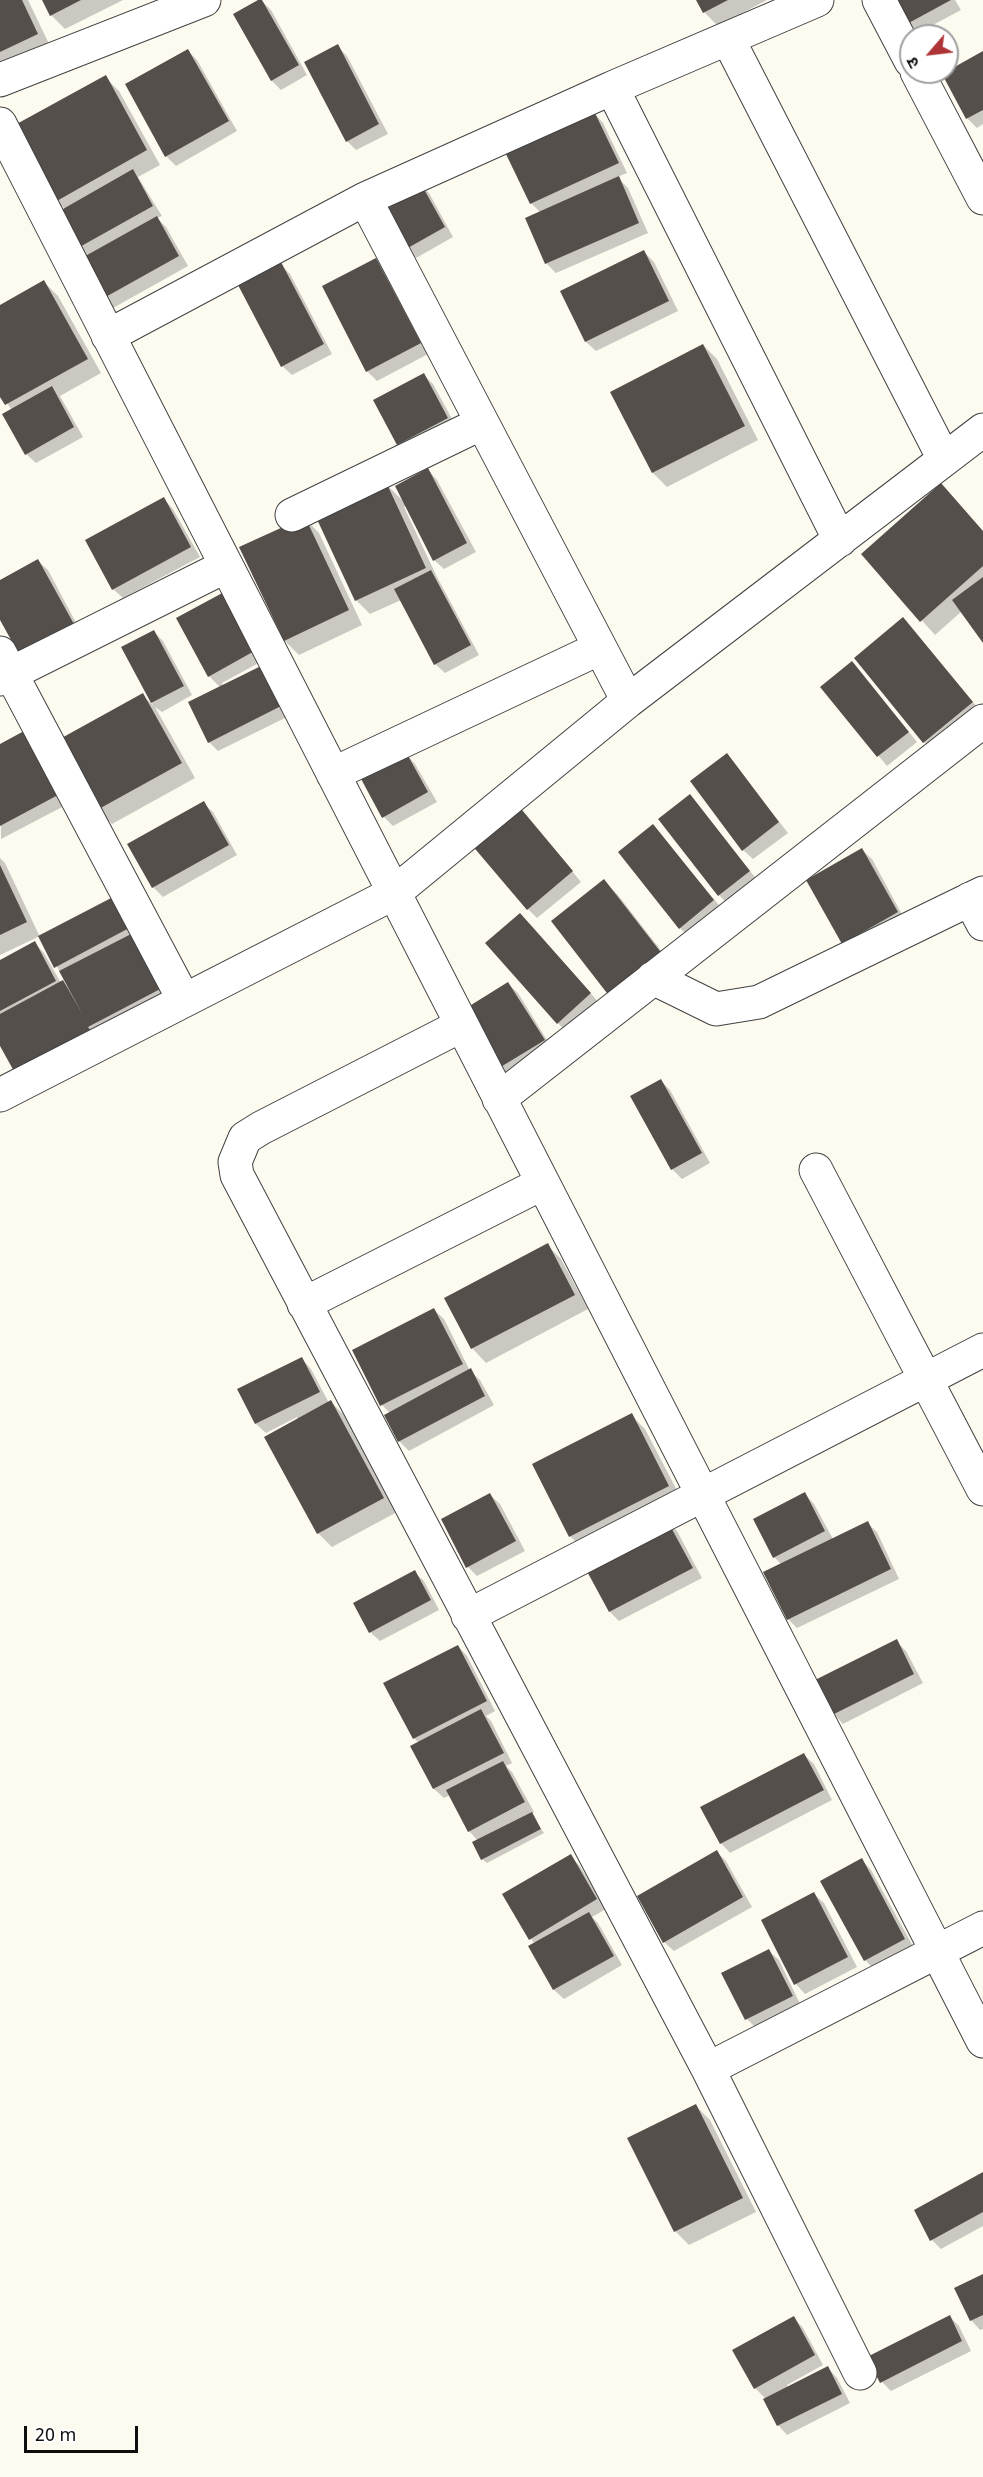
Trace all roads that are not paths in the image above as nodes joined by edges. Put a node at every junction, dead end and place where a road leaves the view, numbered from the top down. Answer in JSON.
{"nodes":[{"id":1,"x":204,"y":0,"type":"edge"},
{"id":2,"x":817,"y":0,"type":"edge"},
{"id":3,"x":879,"y":0,"type":"edge"},
{"id":4,"x":899,"y":38,"type":"edge"},
{"id":5,"x":728,"y":39,"type":"junction"},
{"id":6,"x":0,"y":80,"type":"edge"},
{"id":7,"x":923,"y":84,"type":"edge"},
{"id":8,"x":612,"y":88,"type":"junction"},
{"id":9,"x":0,"y":124,"type":"edge"},
{"id":10,"x":983,"y":198,"type":"edge"},
{"id":11,"x":365,"y":199,"type":"junction"},
{"id":12,"x":108,"y":336,"type":"junction"},
{"id":13,"x":482,"y":423,"type":"junction"},
{"id":14,"x":983,"y":430,"type":"edge"},
{"id":15,"x":944,"y":459,"type":"junction"},
{"id":16,"x":292,"y":515,"type":"dead end"},
{"id":17,"x":840,"y":540,"type":"junction"},
{"id":18,"x":226,"y":566,"type":"junction"},
{"id":19,"x":600,"y":648,"type":"junction"},
{"id":20,"x":4,"y":668,"type":"edge"},
{"id":21,"x":628,"y":701,"type":"junction"},
{"id":22,"x":983,"y":721,"type":"edge"},
{"id":23,"x":333,"y":774,"type":"junction"},
{"id":24,"x":394,"y":893,"type":"junction"},
{"id":25,"x":979,"y":906,"type":"edge"},
{"id":26,"x":653,"y":978,"type":"junction"},
{"id":27,"x":184,"y":1000,"type":"junction"},
{"id":28,"x":462,"y":1025,"type":"junction"},
{"id":29,"x":2,"y":1091,"type":"edge"},
{"id":30,"x":500,"y":1099,"type":"junction"},
{"id":31,"x":816,"y":1170,"type":"dead end"},
{"id":32,"x":543,"y":1183,"type":"junction"},
{"id":33,"x":304,"y":1304,"type":"junction"},
{"id":34,"x":983,"y":1350,"type":"edge"},
{"id":35,"x":926,"y":1379,"type":"junction"},
{"id":36,"x":983,"y":1489,"type":"edge"},
{"id":37,"x":703,"y":1495,"type":"junction"},
{"id":38,"x":468,"y":1616,"type":"junction"},
{"id":39,"x":983,"y":1928,"type":"edge"},
{"id":40,"x":937,"y":1951,"type":"junction"},
{"id":41,"x":983,"y":2041,"type":"edge"},
{"id":42,"x":708,"y":2069,"type":"junction"},
{"id":43,"x":860,"y":2373,"type":"dead end"}],
"edges":[{"from":1,"to":6,"type":"street"},
{"from":2,"to":5,"type":"street"},
{"from":3,"to":4,"type":"street"},
{"from":5,"to":8,"type":"street"},
{"from":5,"to":15,"type":"street"},
{"from":7,"to":10,"type":"street"},
{"from":8,"to":11,"type":"street"},
{"from":8,"to":17,"type":"street"},
{"from":9,"to":12,"type":"street"},
{"from":11,"to":12,"type":"street"},
{"from":11,"to":13,"type":"street"},
{"from":12,"to":18,"type":"street"},
{"from":13,"to":16,"type":"street"},
{"from":13,"to":19,"type":"street"},
{"from":14,"to":15,"type":"street"},
{"from":15,"to":17,"type":"street"},
{"from":17,"to":21,"type":"street"},
{"from":18,"to":20,"type":"street"},
{"from":18,"to":23,"type":"street"},
{"from":19,"to":21,"type":"street"},
{"from":19,"to":23,"type":"street"},
{"from":20,"to":27,"type":"street"},
{"from":21,"to":24,"type":"street"},
{"from":22,"to":26,"type":"street"},
{"from":23,"to":24,"type":"street"},
{"from":24,"to":27,"type":"street"},
{"from":24,"to":28,"type":"street"},
{"from":25,"to":26,"type":"street"},
{"from":26,"to":30,"type":"street"},
{"from":27,"to":29,"type":"street"},
{"from":28,"to":30,"type":"street"},
{"from":28,"to":33,"type":"street"},
{"from":30,"to":32,"type":"street"},
{"from":31,"to":35,"type":"street"},
{"from":32,"to":33,"type":"street"},
{"from":32,"to":37,"type":"street"},
{"from":33,"to":38,"type":"street"},
{"from":34,"to":35,"type":"street"},
{"from":35,"to":36,"type":"street"},
{"from":35,"to":37,"type":"street"},
{"from":37,"to":38,"type":"street"},
{"from":37,"to":40,"type":"street"},
{"from":38,"to":42,"type":"street"},
{"from":39,"to":40,"type":"street"},
{"from":40,"to":41,"type":"street"},
{"from":40,"to":42,"type":"street"},
{"from":42,"to":43,"type":"street"}]}
